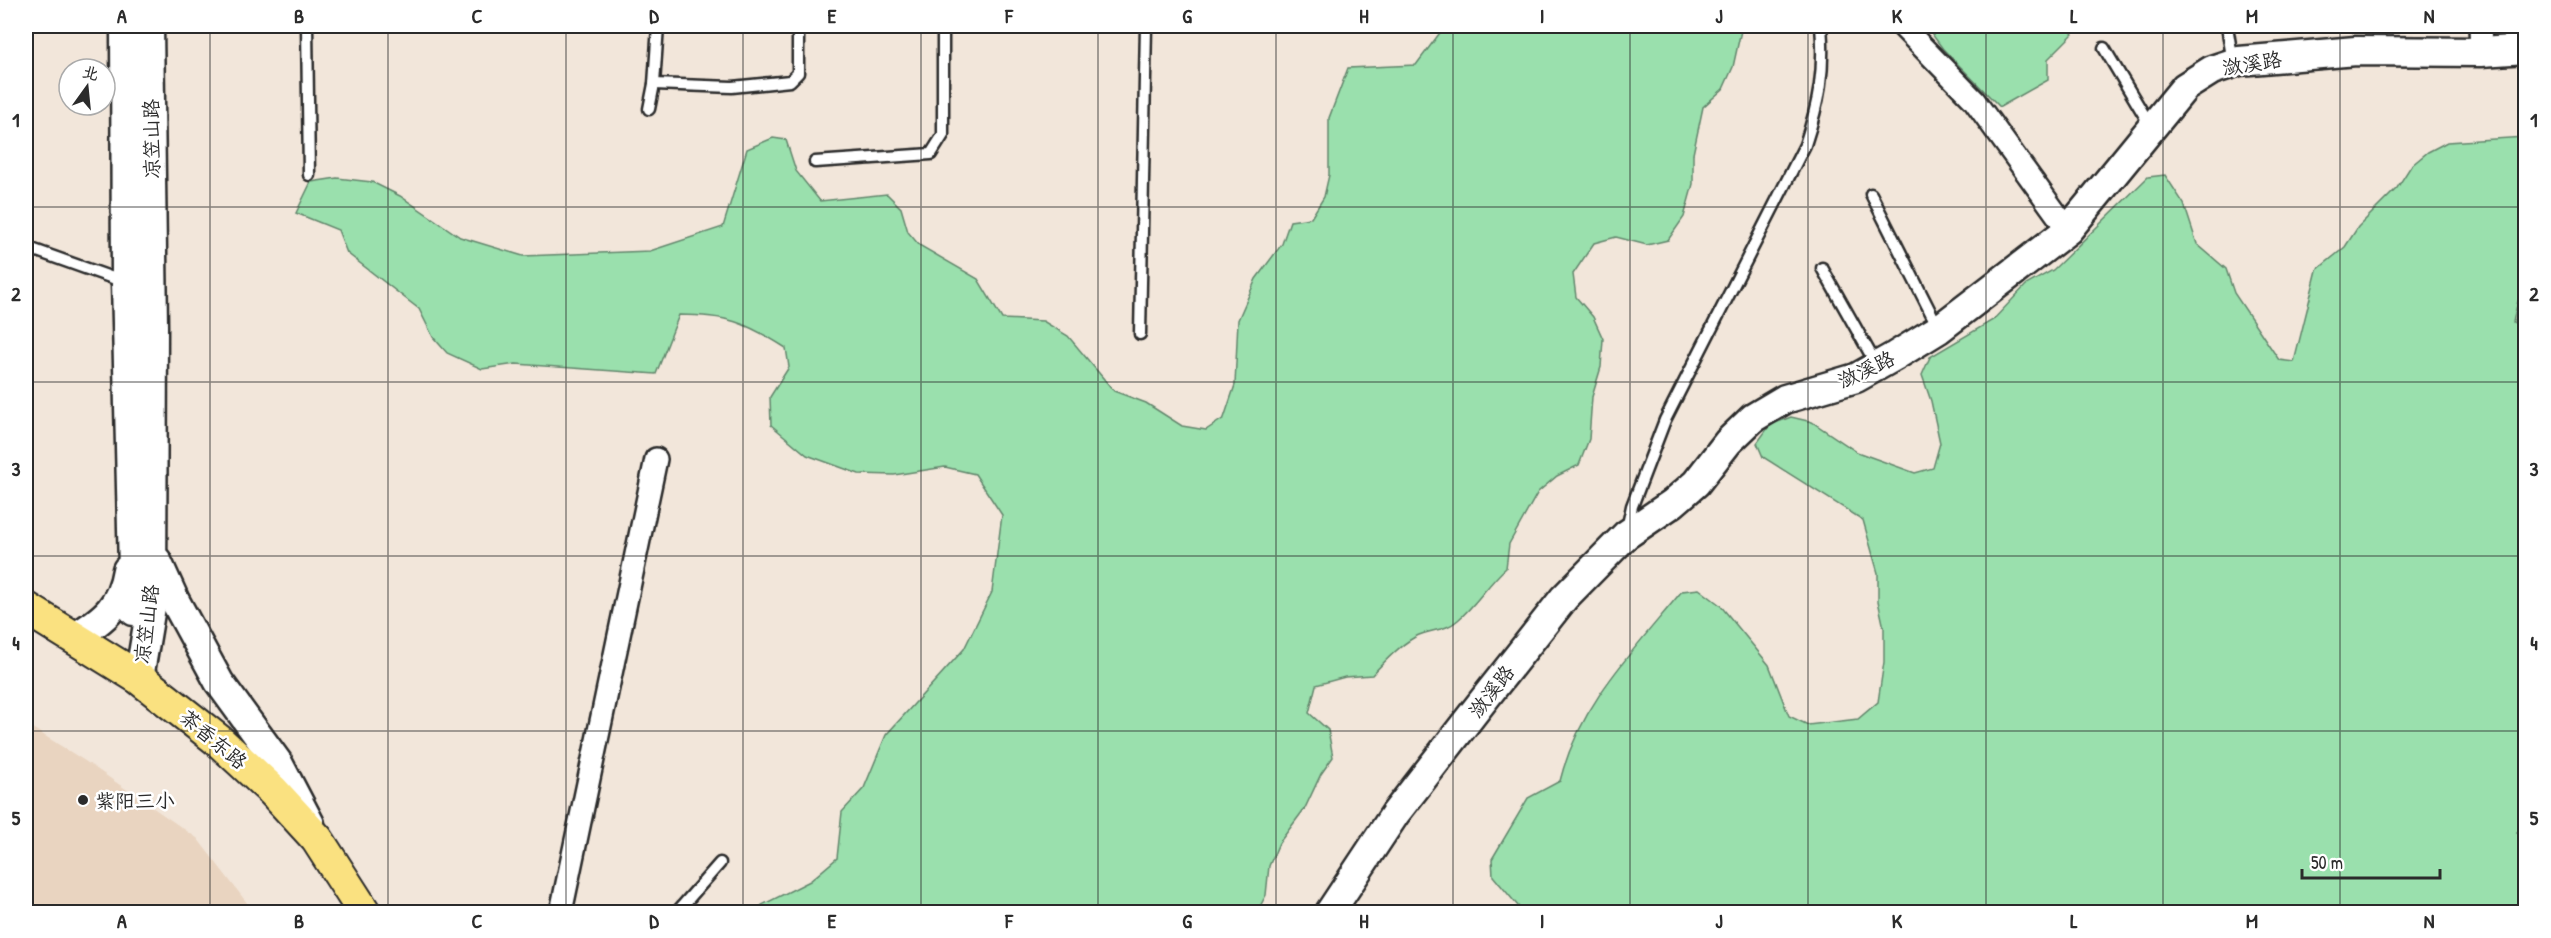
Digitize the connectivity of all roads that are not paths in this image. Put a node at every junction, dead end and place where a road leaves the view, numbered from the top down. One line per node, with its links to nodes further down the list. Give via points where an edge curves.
1 (125, 26): 24 (main road, 凉笠山路)
2 (149, 26): 30 (main road, 凉笠山路, via 153,326)
3 (307, 26): 19 (lane)
4 (658, 26): 15 (lane)
5 (798, 26): 15 (lane, via 798,72 790,81 732,87)
6 (943, 26): 18 (lane, via 943,135 931,154)
7 (1146, 26): 26 (lane)
8 (1821, 26): 29 (lane, via 1819,101 1805,146 1665,420 1632,506)
9 (1902, 26): 21 (street, via 1974,100)
10 (2227, 26): 14 (lane)
11 (2480, 39): 13 (main road, 潋溪路); 14 (main road, 潋溪路)
12 (2104, 48): 17 (lane)
13 (2526, 49)
14 (2233, 63): 17 (main road, 潋溪路, via 2211,70 2185,87)
15 (654, 84): 16 (lane)
16 (649, 109)
17 (2151, 128): 21 (main road, 潋溪路)
18 (815, 162)
19 (309, 175)
20 (1871, 194): 25 (lane)
21 (2068, 230): 25 (main road, 潋溪路)
22 (26, 247): 24 (lane)
23 (1822, 267): 27 (lane)
24 (126, 282): 30 (main road, 凉笠山路)
25 (1939, 329): 27 (main road, 潋溪路)
26 (1140, 334)
27 (1876, 365): 29 (main road, 潋溪路, via 1856,378 1785,399 1753,418 1696,483)
28 (656, 459): 37 (street)
29 (1626, 535): 39 (main road, 潋溪路, via 1564,598 1489,693 1395,814)
30 (141, 544): 32 (main road, via 116,604 105,617); 33 (main road, 凉笠山路); 34 (main road, via 219,682 278,763)
31 (26, 608): 32 (main road, 茶香东路)
32 (75, 637): 33 (main road, 茶香东路)
33 (139, 678): 34 (main road, 茶香东路, via 219,741)
34 (317, 839): 36 (main road, 茶香东路)
35 (720, 863): 38 (lane)
36 (364, 912)
37 (561, 912)
38 (677, 912)
39 (1330, 912)

